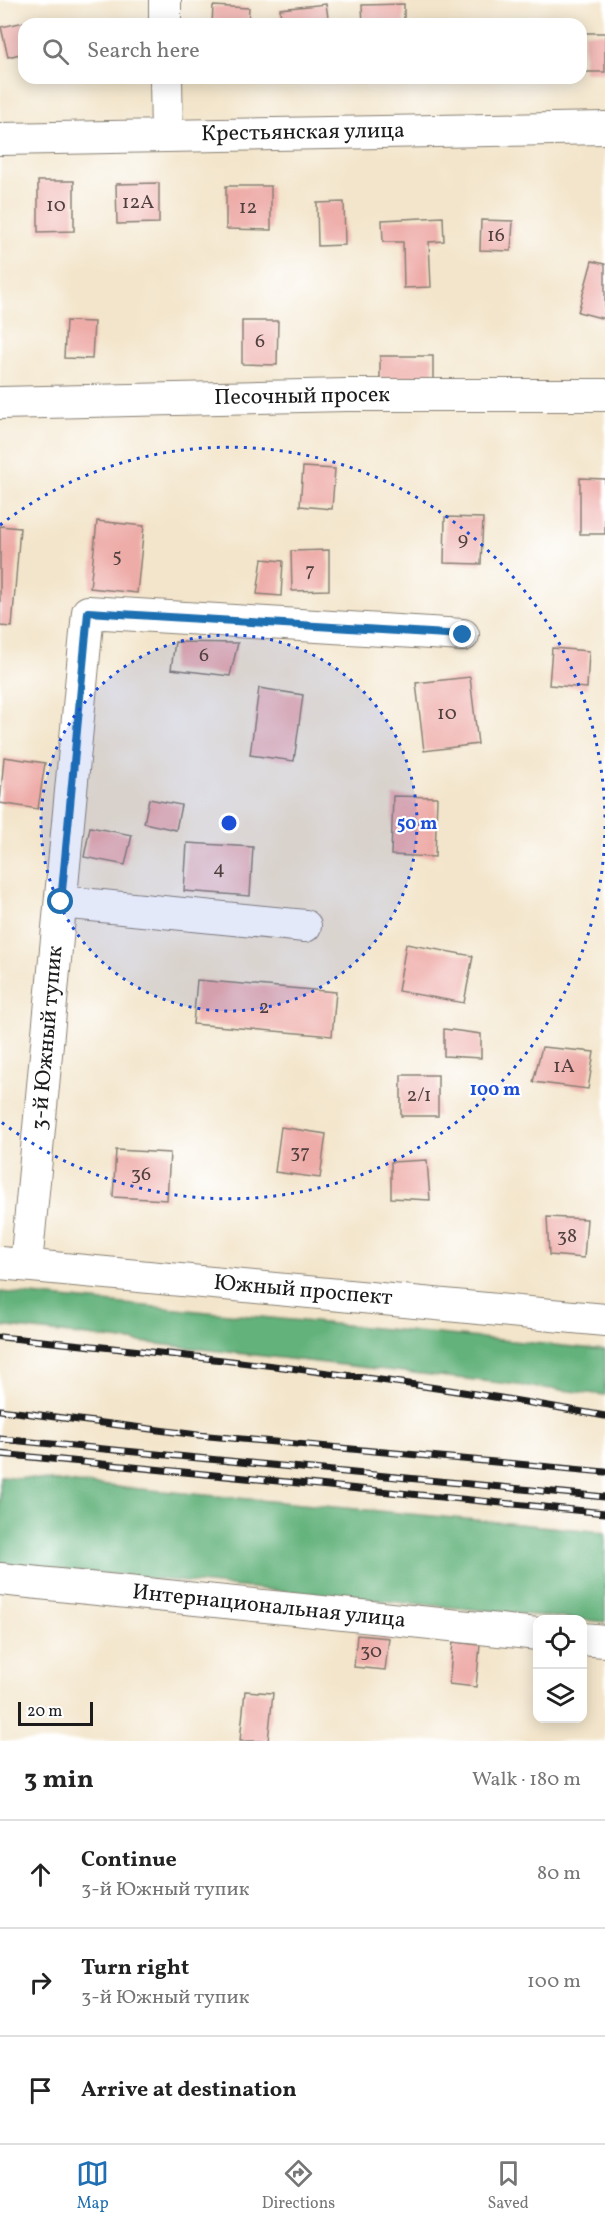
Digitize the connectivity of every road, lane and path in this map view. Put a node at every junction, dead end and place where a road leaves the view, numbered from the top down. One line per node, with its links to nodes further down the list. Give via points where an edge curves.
1 (165, 0): 2 (street)
2 (165, 18)
3 (166, 84): 5 (street)
4 (605, 128): 5 (street, Крестьянская улица)
5 (167, 136): 6 (street, Крестьянская улица)
6 (0, 139)
7 (605, 394): 8 (street, Песочный просек, via 335,395)
8 (0, 403)
9 (463, 635): 10 (street, 3-й Южный тупик, via 88,612)
10 (61, 902): 11 (street); 12 (street, 3-й Южный тупик)
11 (305, 926)
12 (13, 1264): 13 (street, Южный проспект)
13 (605, 1320)
14 (0, 1579): 15 (street, Интернациональная улица)
15 (533, 1634)
16 (587, 1639): 17 (street)
17 (605, 1641)

